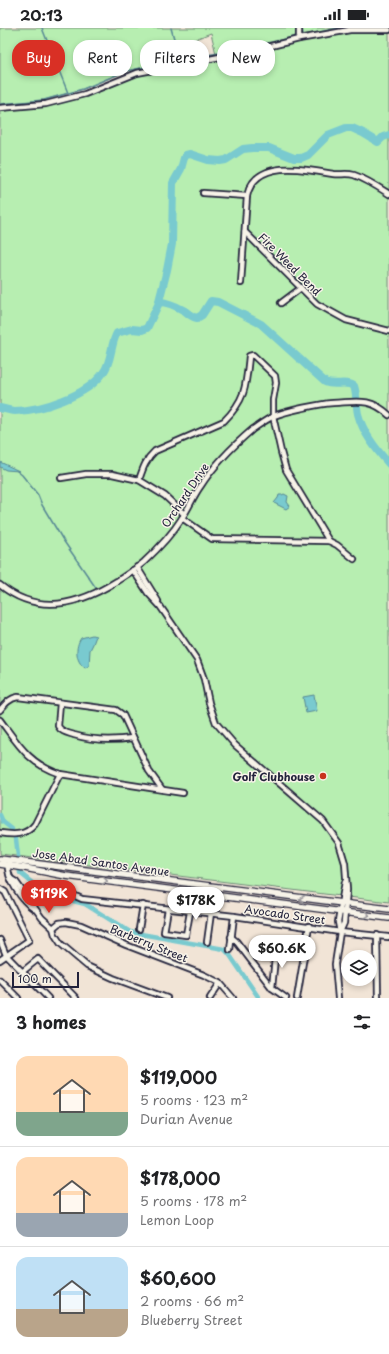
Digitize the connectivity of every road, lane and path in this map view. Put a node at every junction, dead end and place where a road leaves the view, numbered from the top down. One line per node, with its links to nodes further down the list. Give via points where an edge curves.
1 (299, 28): 3 (street)
2 (389, 30): 3 (street, via 350,30)
3 (299, 39): 4 (street, via 137,73 85,94 46,104)
4 (0, 108)
5 (203, 193): 7 (street)
6 (389, 194): 7 (street, via 352,174 293,168 279,169 259,177 252,183)
7 (247, 196): 8 (street)
8 (245, 232): 9 (street); 10 (street, Fire Weed Bend)
9 (241, 282)
10 (301, 288): 11 (street); 12 (street, Fire Weed Bend, via 317,304 346,320)
11 (281, 303)
12 (389, 331)
13 (389, 415): 14 (street, Orchard Drive, via 374,404 366,402 326,404)
14 (273, 416): 16 (street, via 275,376 256,356 250,355 244,394 232,413 224,421 155,451 149,456); 17 (street, Orchard Drive, via 255,428 218,462 200,486); 18 (street, via 286,470)
15 (62, 478): 16 (street, via 86,474 112,474)
16 (139, 480): 17 (street, via 165,496)
17 (183, 516): 18 (street, via 212,539); 20 (street, Orchard Drive)
18 (329, 541): 19 (street)
19 (354, 559)
20 (135, 569): 21 (street, Orchard Drive, via 97,593 72,602 48,605 31,602); 36 (street, via 148,593 160,606 197,660 216,723 235,746 324,822 339,843 345,863 347,890)
21 (0, 585)
22 (60, 703): 23 (street, via 14,698); 25 (street, via 116,710 123,715); 25 (street, via 58,726 65,732 98,740)
23 (0, 710)
24 (0, 720): 26 (street, via 34,761)
25 (133, 738): 27 (street, via 149,771)
26 (60, 774): 27 (street); 29 (street, via 31,829 19,834)
27 (162, 789): 28 (street)
28 (183, 792)
29 (0, 833)
30 (0, 859): 31 (main road, Jose Abad Santos Avenue)
31 (11, 863): 32 (main road, Jose Abad Santos Avenue); 33 (main road, Jose Abad Santos Avenue); 46 (street, via 7,869 11,879)
32 (0, 864)
33 (25, 865): 36 (main road, Jose Abad Santos Avenue, one-way to 33); 40 (main road, Jose Abad Santos Avenue, one-way to 40, via 66,876)
34 (63, 886): 37 (street, Avocado Street, via 82,899)
35 (0, 890): 56 (street, via 5,892 29,940)
36 (343, 904): 39 (main road, Jose Abad Santos Avenue); 40 (street)
37 (143, 905): 38 (street, Avocado Street); 47 (street)
38 (168, 909): 41 (street, Avocado Street); 41 (street, via 164,932 186,935)
39 (389, 909)
40 (342, 911): 44 (main road, Jose Abad Santos Avenue, one-way to 44); 48 (street, via 338,922)
41 (190, 912): 42 (street, Avocado Street)
42 (211, 914): 43 (street, Avocado Street); 53 (street)
43 (234, 916): 45 (street, Avocado Street); 51 (street)
44 (389, 918)
45 (309, 926): 48 (street, Avocado Street); 69 (street)
46 (53, 928): 60 (street, Barberry Street, via 59,923 66,922 81,925); 65 (street, via 61,944 87,966)
47 (139, 929)
48 (340, 932): 49 (street, Avocado Street); 70 (street, via 335,964)
49 (377, 935): 50 (street, Avocado Street); 71 (street)
50 (388, 937)
51 (231, 938): 54 (street); 61 (street)
52 (0, 940): 56 (street)
53 (207, 942)
54 (230, 950)
55 (274, 951): 61 (street)
56 (6, 956): 57 (street); 58 (street)
57 (0, 960)
58 (22, 972): 63 (street); 64 (street, via 38,959)
59 (0, 980): 62 (street)
60 (220, 983): 66 (street); 67 (street, Barberry Street)
61 (272, 988): 68 (street)
62 (18, 998)
63 (48, 998)
64 (76, 998)
65 (167, 998)
66 (210, 998)
67 (233, 998)
68 (286, 998)
69 (297, 998)
70 (338, 998)
71 (378, 998)

